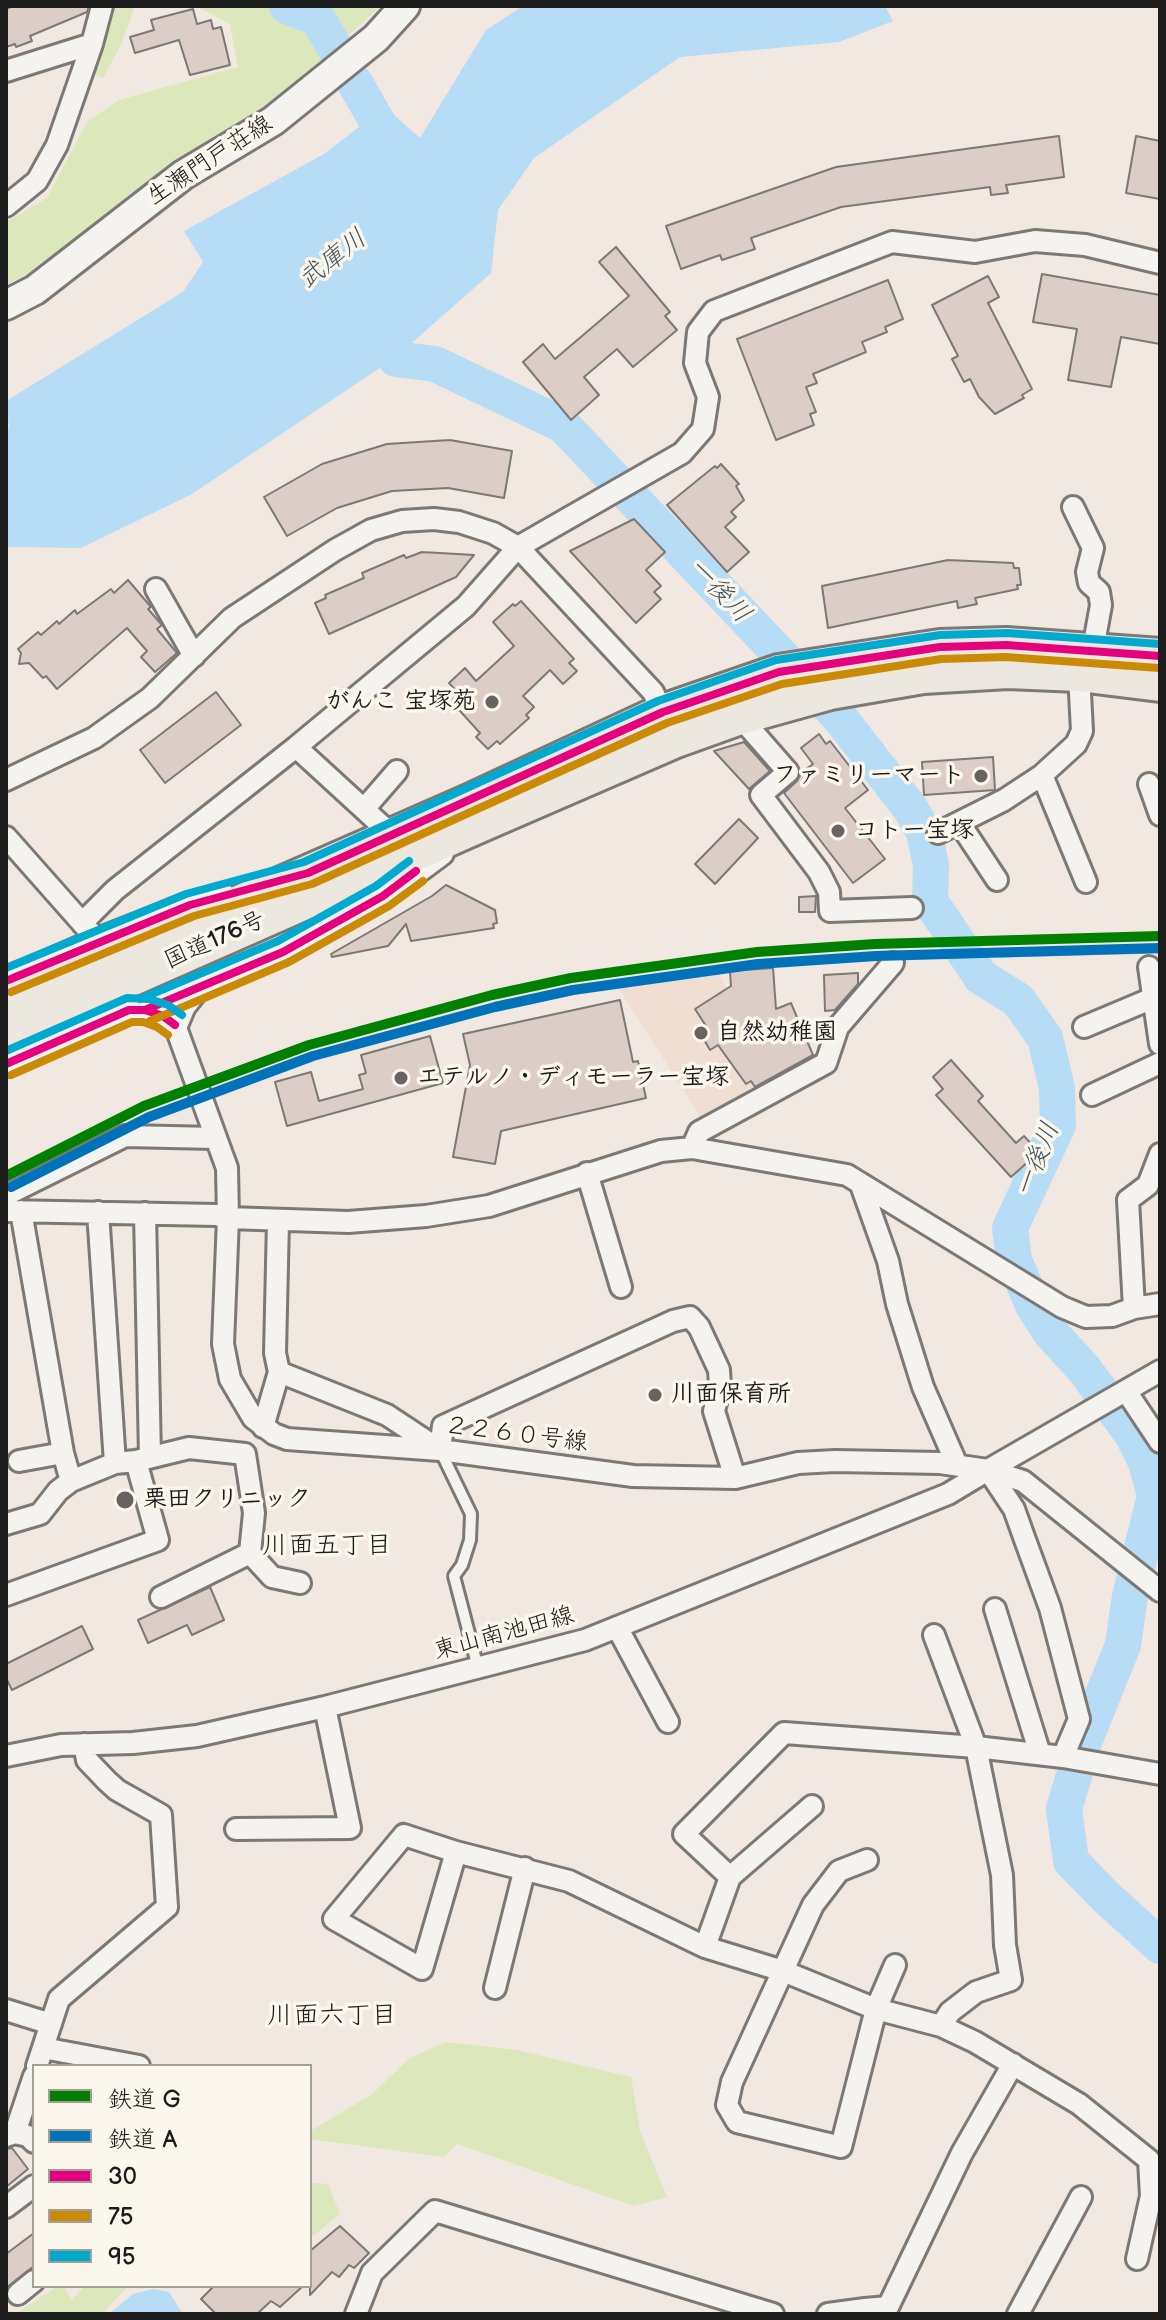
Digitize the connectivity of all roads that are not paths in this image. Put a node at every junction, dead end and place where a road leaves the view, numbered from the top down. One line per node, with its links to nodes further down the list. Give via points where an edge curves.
1 (102, 6): 3 (street)
2 (405, 6): 7 (main road, 生瀬門戸荘線, via 376,38 273,121 183,175 35,290)
3 (92, 44): 4 (street); 5 (street, via 57,145 37,181)
4 (6, 71)
5 (6, 206)
6 (1160, 263): 9 (street, via 1085,245 1035,241 975,252 892,242 714,311 698,332 695,363 708,397 703,429 682,453)
7 (6, 305)
8 (1073, 507): 13 (street, via 1093,548 1087,572 1101,605)
9 (518, 547): 11 (street, via 493,533 434,519 371,530 232,618); 16 (street, via 653,692); 17 (street, via 466,606)
10 (156, 589): 11 (street)
11 (194, 656): 20 (street, via 150,698 94,738)
12 (1160, 656): 13 (highway, 国道176号)
13 (1086, 662): 14 (highway, 国道176号); 15 (highway, 国道176号, via 923,676); 16 (highway, 国道176号, via 1006,645 940,647 794,669); 19 (street, via 1082,731 1076,744)
14 (1160, 684)
15 (740, 717): 16 (highway, 国道176号); 32 (street, via 788,772 761,795 819,872 829,892 830,911)
16 (670, 726): 24 (highway, 国道176号); 27 (highway, 国道176号)
17 (296, 747): 22 (street); 33 (street, via 115,890)
18 (397, 771): 22 (street)
19 (1042, 775): 25 (street); 31 (street)
20 (6, 780)
21 (1149, 784): 23 (street)
22 (364, 809): 27 (street)
23 (1160, 815)
24 (482, 824): 37 (street, via 383,896 283,952); 43 (highway, 国道176号)
25 (960, 824): 26 (street); 30 (street)
26 (938, 833)
27 (392, 835): 29 (highway, 国道176号)
28 (6, 837): 33 (street)
29 (308, 873): 33 (street); 39 (highway, 国道176号)
30 (997, 880)
31 (1086, 882)
32 (912, 908)
33 (90, 932): 36 (street)
34 (893, 963): 49 (street, via 838,1027 826,1063 699,1132)
35 (1149, 967): 38 (street)
36 (6, 981)
37 (198, 987): 40 (street); 41 (street)
38 (1153, 998): 42 (street); 44 (street)
39 (6, 1005)
40 (145, 1010): 41 (street); 46 (street, via 129,1010)
41 (175, 1025): 48 (street)
42 (1084, 1027)
43 (6, 1034)
44 (1160, 1044)
45 (1160, 1063): 47 (street)
46 (6, 1064)
47 (1092, 1095)
48 (215, 1138): 53 (street, via 125,1136); 57 (street, via 227,1168)
49 (692, 1148): 51 (street, via 661,1151); 52 (street, via 847,1175)
50 (1160, 1154): 61 (street, via 1148,1185 1128,1200)
51 (587, 1173): 58 (street, via 455,1213 348,1222); 59 (street)
52 (861, 1185): 61 (street, via 1062,1307 1086,1317); 73 (street, via 923,1387)
53 (6, 1195)
54 (14, 1211): 55 (street); 68 (street)
55 (98, 1212): 56 (street); 72 (street)
56 (145, 1213): 57 (street); 70 (street)
57 (228, 1218): 58 (street); 65 (street, via 223,1344 230,1379)
58 (278, 1220): 63 (street)
59 (621, 1287)
60 (1160, 1304): 61 (street)
61 (1134, 1308)
62 (1160, 1371): 64 (street)
63 (279, 1372): 65 (street); 67 (street, via 387,1415)
64 (1114, 1397): 66 (street); 74 (street)
65 (258, 1422): 67 (street, ２２６０号線, via 287,1439); 69 (street)
66 (1160, 1442)
67 (440, 1450): 75 (street, ２２６０号線, via 633,1476); 75 (street, via 443,1426 690,1317 719,1370 714,1411); 86 (lane, via 471,1514 470,1540 454,1576)
68 (63, 1453): 71 (street); 76 (street)
69 (245, 1454): 70 (street, via 189,1448); 78 (street, via 254,1513)
70 (143, 1459): 72 (street); 81 (street, via 158,1540)
71 (19, 1461)
72 (115, 1463): 76 (street)
73 (957, 1465): 74 (street, ２２６０号線); 75 (street, ２２６０号線, via 798,1463)
74 (988, 1470): 80 (street, ２２６０号線, via 1023,1481); 84 (street, 東山南池田線, via 948,1494); 93 (street, via 1014,1509 1050,1608 1079,1719)
75 (735, 1478)
76 (71, 1481): 77 (street, via 40,1514)
77 (6, 1524)
78 (250, 1553): 79 (street, via 272,1577); 82 (street)
79 (300, 1583)
80 (1154, 1586)
81 (6, 1595)
82 (161, 1597)
83 (995, 1609): 91 (street)
84 (617, 1627): 86 (street, 東山南池田線); 88 (street)
85 (934, 1635): 90 (street)
86 (478, 1668): 87 (street, 東山南池田線)
87 (325, 1707): 89 (street, 東山南池田線, via 197,1736); 96 (street, via 350,1828)
88 (668, 1722)
89 (84, 1744): 92 (street, 東山南池田線); 107 (street, via 87,1760 107,1781 161,1815 167,1907 59,1999)
90 (976, 1747): 91 (street); 100 (street, via 784,1733 684,1834); 108 (street, via 1002,1875 1011,1980 968,1997)
91 (1040, 1754): 93 (street)
92 (6, 1756)
93 (1065, 1757): 94 (street)
94 (1160, 1774)
95 (812, 1806): 100 (street)
96 (236, 1829)
97 (456, 1852): 97 (street, via 422,1969 334,1919 404,1835); 99 (street)
98 (867, 1860): 103 (street, via 839,1871 813,1905)
99 (525, 1868): 101 (street, via 569,1881); 104 (street)
100 (730, 1877): 101 (street)
101 (705, 1947): 103 (street)
102 (895, 1965): 105 (street)
103 (783, 1971): 105 (street); 105 (street, via 732,2082 727,2105 737,2122 841,2147)
104 (495, 1988)
105 (876, 2009): 108 (street)
106 (6, 2010): 107 (street)
107 (51, 2024): 109 (street)
108 (941, 2026): 111 (street)
109 (40, 2057): 110 (street)
110 (117, 2064)
111 (1013, 2064): 117 (street, via 1079,2104 1149,2160 1151,2196); 118 (street, via 962,2153)
112 (32, 2084): 113 (street)
113 (18, 2137)
114 (32, 2188): 116 (street)
115 (1081, 2197): 123 (street)
116 (6, 2207)
117 (1137, 2259)
118 (896, 2310): 120 (street)
119 (759, 2312): 121 (street, via 435,2211 372,2273)
120 (864, 2312): 122 (street)
121 (356, 2314)
122 (828, 2314)
123 (1018, 2314)

